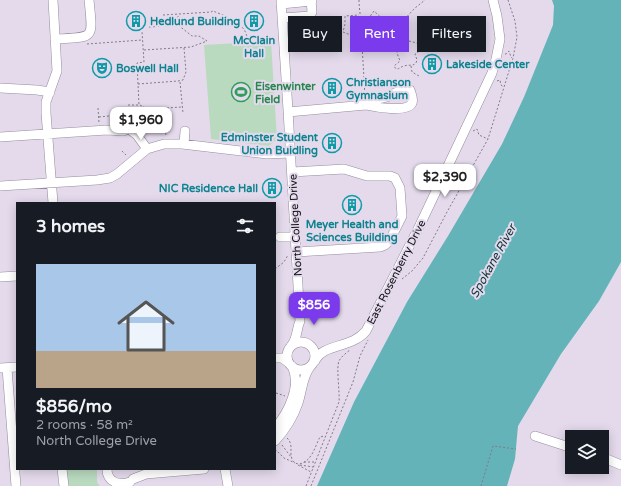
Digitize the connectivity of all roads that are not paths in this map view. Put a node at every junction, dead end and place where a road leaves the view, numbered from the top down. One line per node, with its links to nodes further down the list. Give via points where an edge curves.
1 (52, 0): 7 (street)
2 (89, 0): 7 (street, via 92,28 90,33 86,37)
3 (493, 0): 32 (street, East Rosenberry Drive, via 500,39 496,59 478,104 420,225 366,331 355,341 320,354)
4 (311, 1): 5 (street); 6 (street, via 310,16)
5 (281, 2): 6 (street, North College Drive)
6 (282, 18): 11 (street, North College Drive)
7 (55, 39): 9 (street, via 57,71)
8 (0, 88): 9 (street)
9 (50, 92): 13 (street, via 46,102)
10 (366, 101): 11 (street)
11 (288, 112): 17 (street, North College Drive)
12 (185, 131): 15 (street)
13 (48, 134): 14 (street); 16 (street, via 130,129); 19 (street)
14 (0, 137)
15 (184, 144): 16 (street, via 166,144); 17 (street, via 267,154)
16 (147, 149): 19 (street, via 125,169 110,178)
17 (290, 153): 18 (street, North College Drive)
18 (292, 172): 23 (street, North College Drive); 24 (street, via 344,169 367,176 390,176 398,182 402,209 400,222 385,245)
19 (51, 183): 20 (street); 21 (street)
20 (0, 186)
21 (53, 202)
22 (280, 237): 23 (street)
23 (295, 237): 24 (street, North College Drive)
24 (293, 253): 27 (street, North College Drive)
25 (16, 276): 26 (street)
26 (0, 277)
27 (300, 321): 28 (street, North College Drive); 29 (street, North College Drive, via 297,338)
28 (309, 344): 29 (street, via 298,342); 32 (street, via 316,358)
29 (290, 347): 30 (street, via 282,352); 33 (street, via 287,356)
30 (276, 352)
31 (276, 358): 33 (street, via 282,358)
32 (312, 364): 33 (street, via 302,370); 39 (street, via 305,376 295,411)
33 (290, 365): 37 (street, via 295,374 296,384 285,414)
34 (16, 367): 35 (street)
35 (4, 368): 36 (street)
36 (14, 414): 50 (street)
37 (276, 427)
38 (534, 436): 40 (street)
39 (278, 442)
40 (565, 446)
41 (609, 460): 42 (street)
42 (621, 465)
43 (62, 470): 51 (street)
44 (107, 470): 49 (street)
45 (135, 470): 48 (street)
46 (192, 470): 48 (street, via 146,474)
47 (225, 470): 52 (street)
48 (130, 482): 49 (street)
49 (114, 484)
50 (16, 486)
51 (64, 486)
52 (228, 486)

